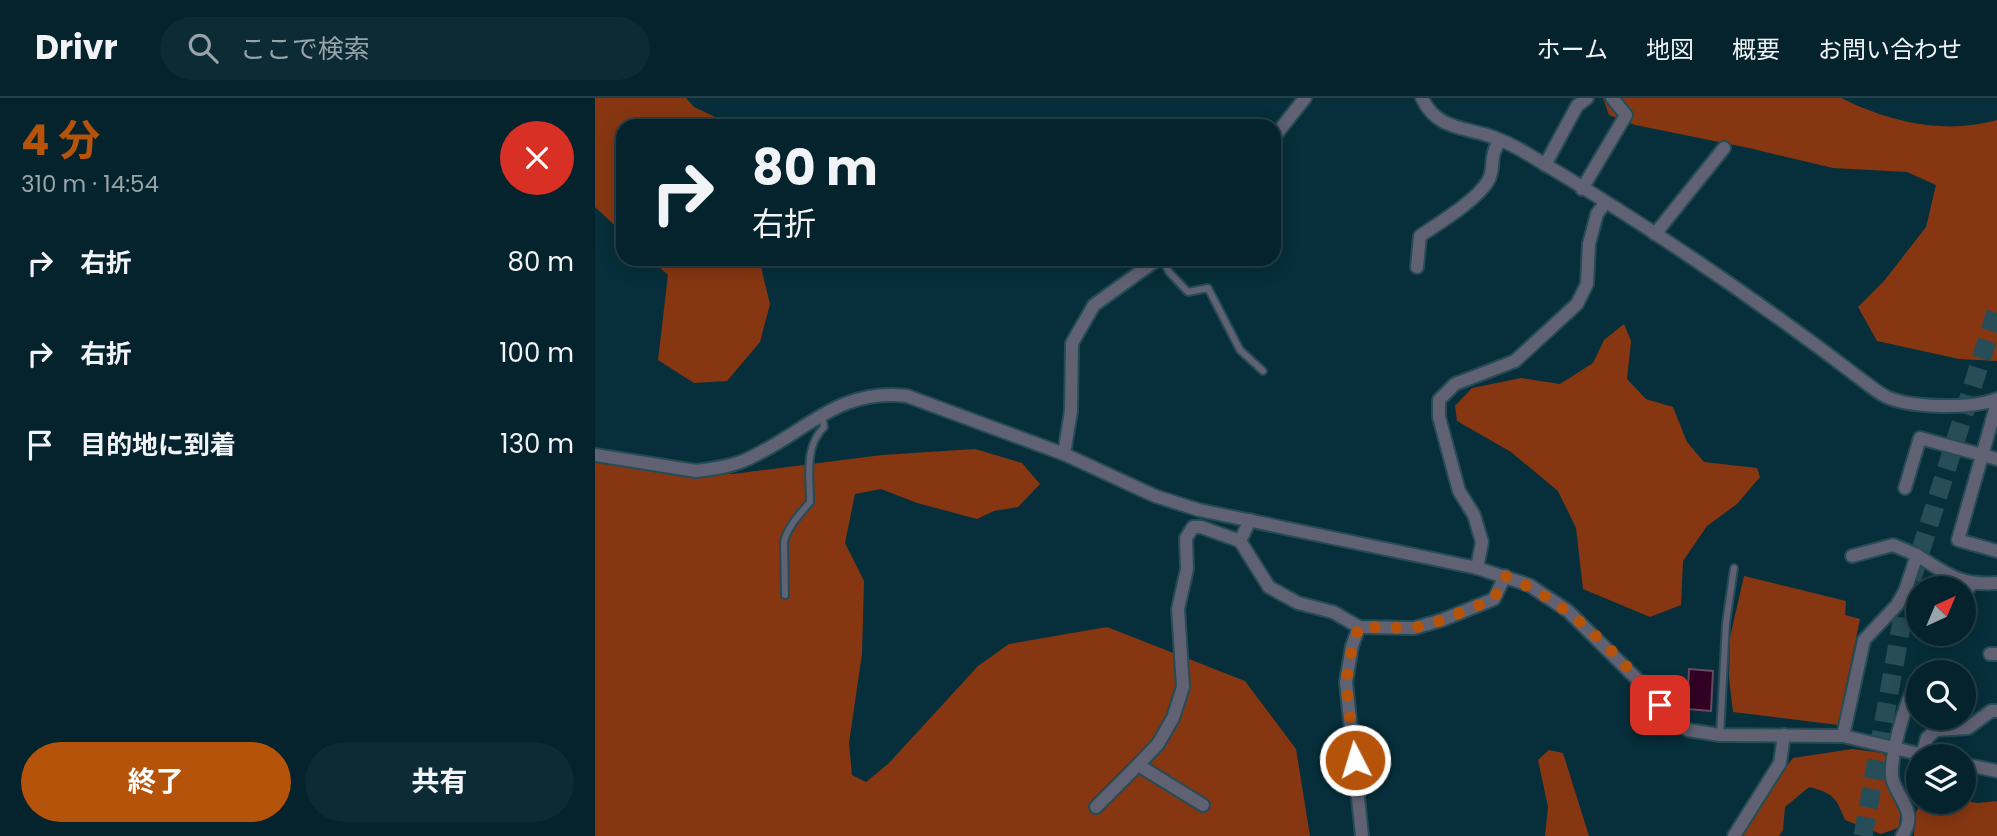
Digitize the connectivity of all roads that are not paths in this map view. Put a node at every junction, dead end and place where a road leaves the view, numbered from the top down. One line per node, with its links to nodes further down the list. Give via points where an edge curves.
1 (1305, 98): 5 (street)
2 (1422, 98): 6 (street, via 1428,112 1441,121)
3 (1587, 98): 8 (street, via 1577,106)
4 (1612, 98): 9 (street, via 1626,115)
5 (1281, 128)
6 (1500, 141): 8 (street); 14 (street, via 1493,150 1487,182 1420,236)
7 (1724, 148): 11 (street)
8 (1545, 165): 9 (street)
9 (1582, 188): 10 (street)
10 (1605, 203): 11 (street); 28 (street, via 1597,214 1589,244 1587,284 1577,304 1515,361 1454,384 1439,400 1439,418 1459,491 1474,515 1482,542)
11 (1655, 234): 16 (street, via 1889,398 1942,407)
12 (1151, 266): 18 (street, via 1094,305 1072,343 1071,411)
13 (1165, 266): 15 (lane, via 1188,292 1208,288 1240,350)
14 (1417, 267)
15 (1263, 371)
16 (1997, 401): 19 (street)
17 (822, 415): 18 (street, via 864,396 907,396); 20 (street, via 745,460 712,469 695,471); 34 (lane, via 824,427 810,454 810,502 785,535)
18 (1064, 454): 23 (street, via 1155,496)
19 (1982, 454): 21 (street); 22 (street, via 1920,438); 25 (street, via 1958,540)
20 (595, 455)
21 (1997, 459)
22 (1905, 488)
23 (1250, 520): 24 (street); 28 (street)
24 (1240, 541): 35 (street, via 1269,587); 44 (street, via 1201,527 1193,527 1186,538 1187,569 1178,609 1182,687 1173,718)
25 (1997, 551)
26 (1917, 555): 27 (street, via 1893,545); 31 (street); 40 (street, via 1905,591 1864,640)
27 (1852, 556)
28 (1477, 568): 30 (street)
29 (1734, 568): 38 (lane)
30 (1505, 576): 35 (street, via 1494,599 1442,620 1414,628); 38 (street, via 1529,585 1568,611 1672,719 1688,730)
31 (1950, 576)
32 (1997, 583): 33 (street)
33 (1976, 584)
34 (785, 594)
35 (1359, 627): 49 (street, via 1346,682)
36 (1906, 706): 42 (street)
37 (1997, 711): 41 (street, via 1991,710 1968,728 1936,730)
38 (1720, 735): 39 (street)
39 (1784, 735): 40 (street); 50 (street, via 1780,763)
40 (1843, 736): 42 (street)
41 (1926, 744)
42 (1894, 748): 43 (street); 51 (street, via 1892,780 1907,807 1908,828)
43 (1906, 751)
44 (1138, 765): 47 (street); 48 (street)
45 (1976, 767): 46 (street)
46 (1997, 771)
47 (1203, 805)
48 (1096, 807)
49 (1362, 836)
50 (1734, 836)
51 (1902, 836)

